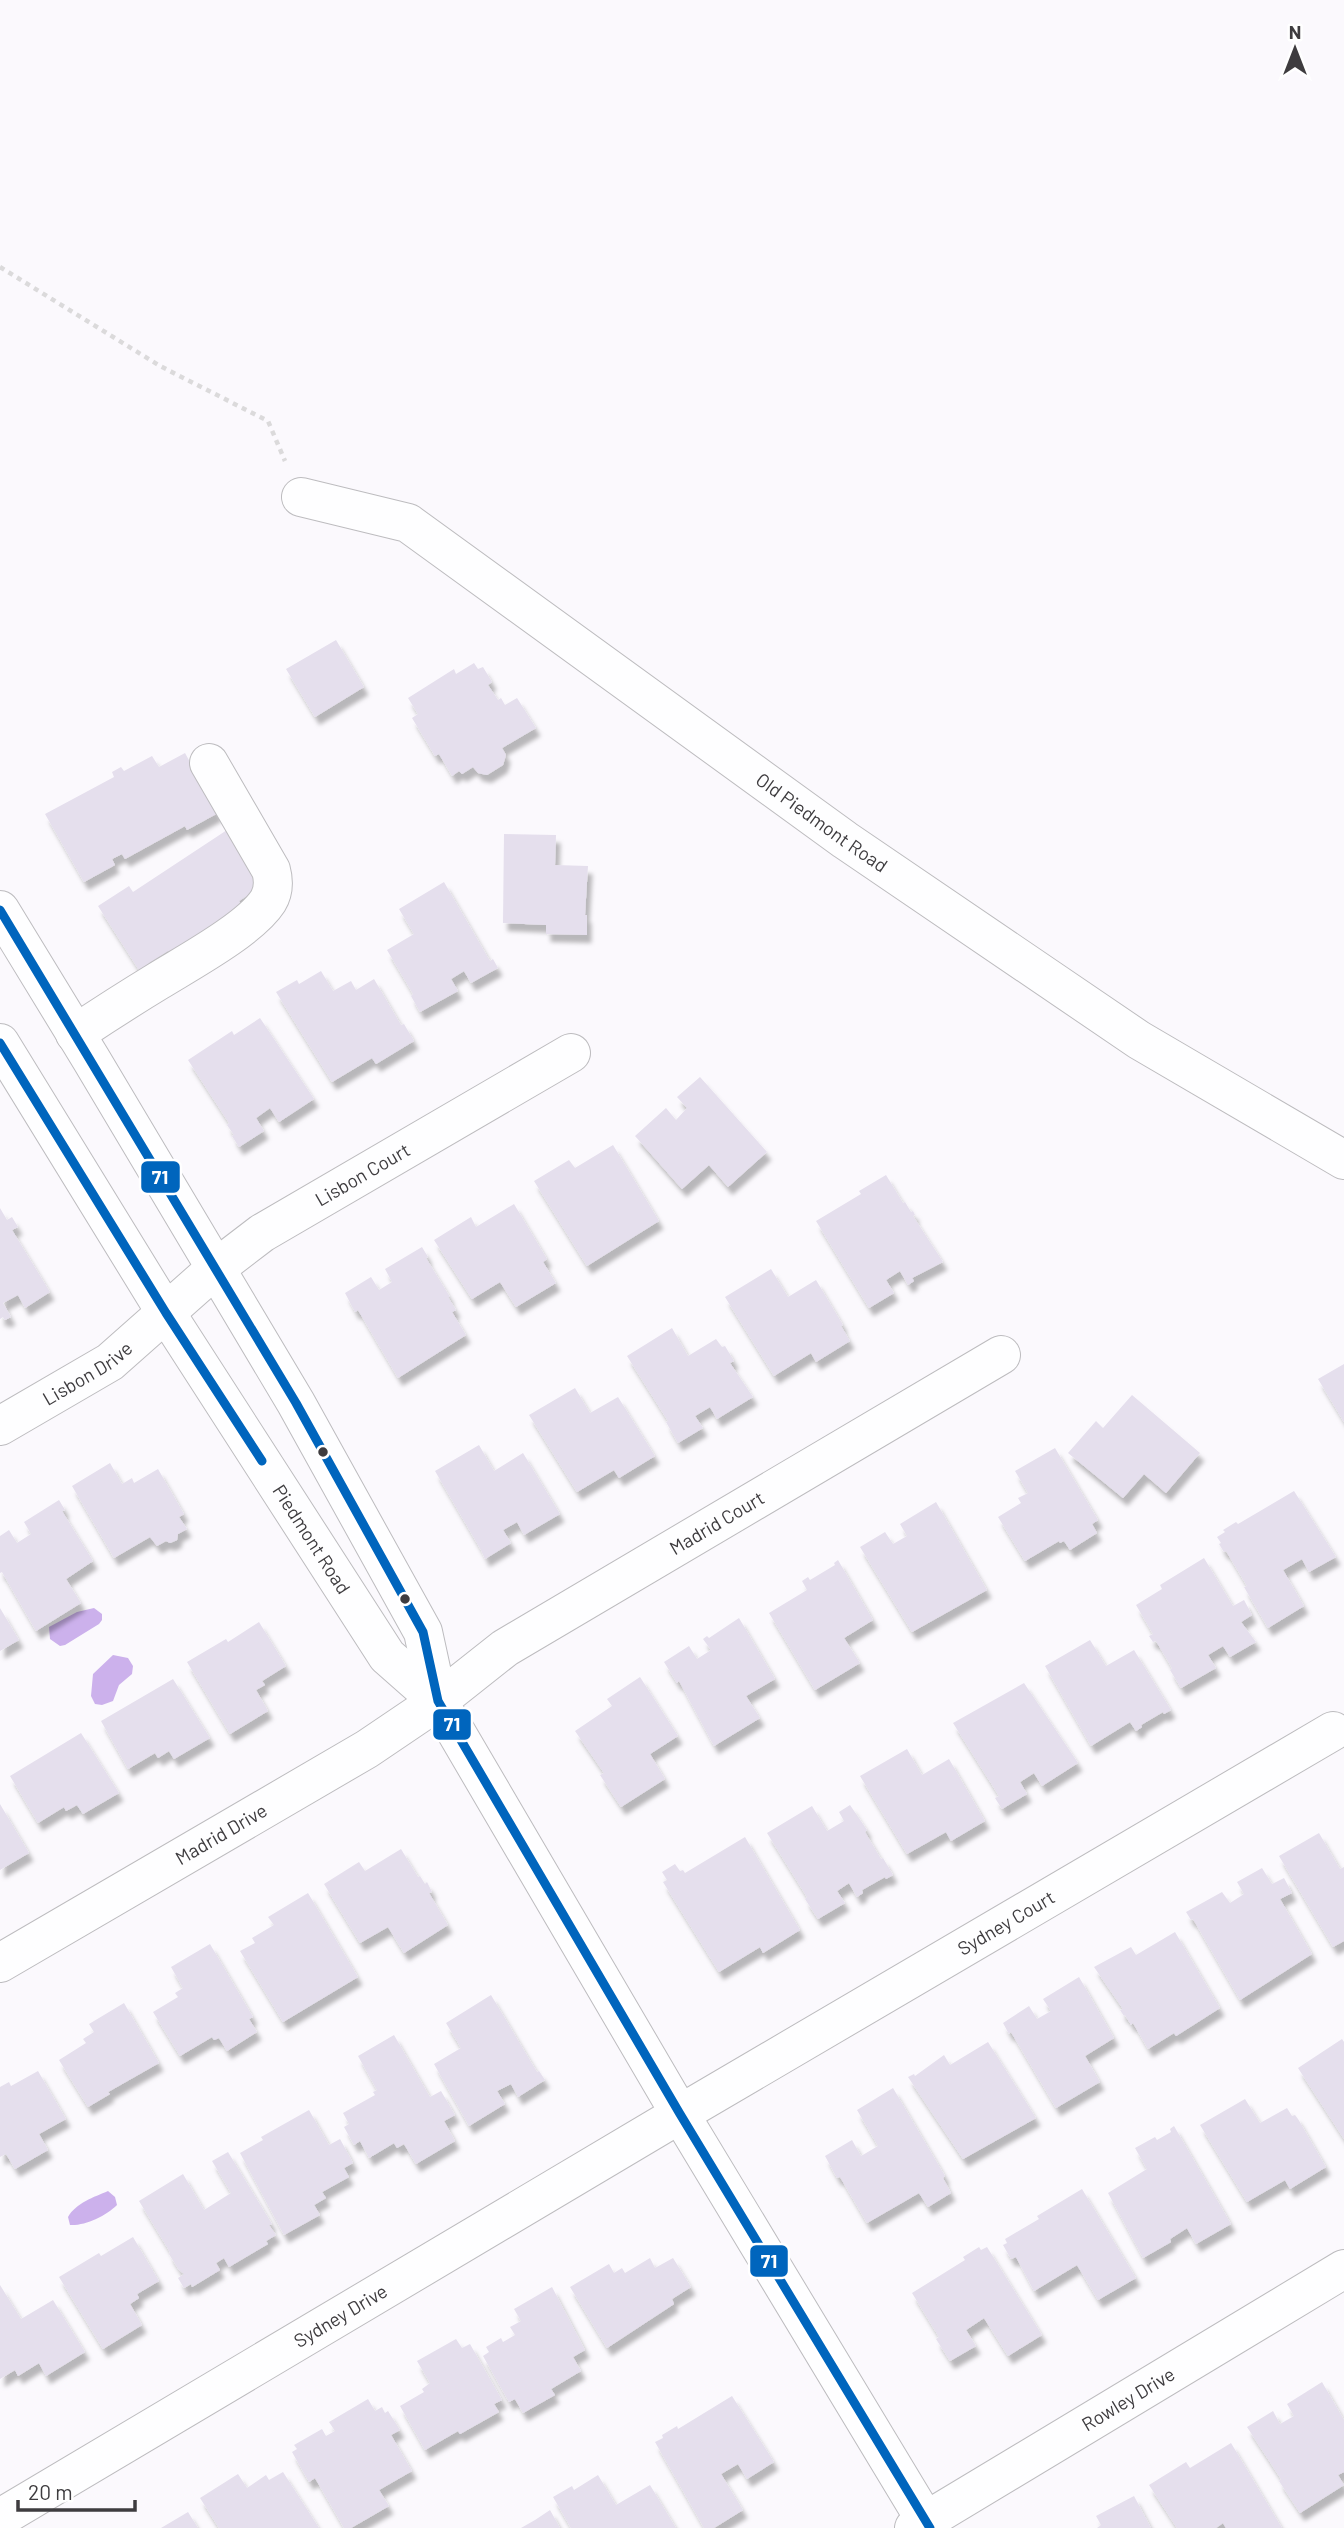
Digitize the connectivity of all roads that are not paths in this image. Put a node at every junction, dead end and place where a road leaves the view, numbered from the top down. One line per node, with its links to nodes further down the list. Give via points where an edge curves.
1 (301, 497): 7 (street, Old Piedmont Road, via 408,523 845,840 1139,1040)
2 (209, 763): 4 (street, via 271,870 275,884 268,902 214,946)
3 (0, 910): 4 (street, Piedmont Road)
4 (75, 1034): 8 (street, Piedmont Road)
5 (0, 1043): 9 (street, Piedmont Road)
6 (571, 1053): 8 (street, Lisbon Court, via 270,1228)
7 (1344, 1160)
8 (215, 1269): 9 (street, Lisbon Court); 12 (street, Piedmont Road, via 296,1403 423,1632)
9 (166, 1313): 11 (street, Lisbon Drive, via 110,1362); 12 (street, Piedmont Road, via 387,1656)
10 (1002, 1355): 12 (street, Madrid Court, via 505,1648)
11 (0, 1426)
12 (438, 1701): 14 (street, Madrid Drive, via 367,1749); 15 (street, Piedmont Road)
13 (1333, 1731): 15 (street, Sydney Court)
14 (0, 1963)
15 (680, 2114): 17 (street, Sydney Drive); 18 (street, Piedmont Road)
16 (1344, 2269): 18 (street, Rowley Drive)
17 (0, 2518)
18 (923, 2526)

